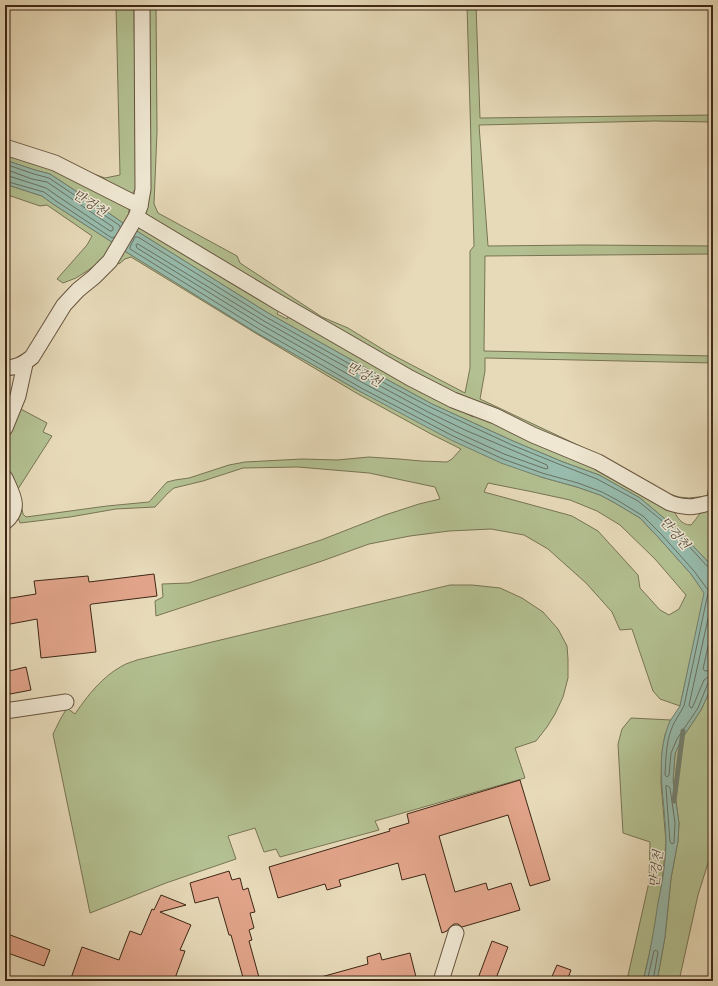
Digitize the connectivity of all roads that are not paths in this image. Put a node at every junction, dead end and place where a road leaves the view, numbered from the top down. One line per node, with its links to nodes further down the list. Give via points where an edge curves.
1 (142, 5): 3 (street, via 144,189)
2 (5, 147): 3 (street, via 54,163)
3 (136, 216): 4 (street, via 110,261 64,305 32,357); 8 (street, via 278,302 453,400 598,462 670,503 688,507)
4 (24, 364): 5 (street); 6 (street, via 18,396)
5 (5, 368)
6 (5, 428)
7 (5, 478): 9 (street, via 15,502 14,512)
8 (713, 503)
9 (5, 522)
10 (66, 702): 11 (street)
11 (5, 711)
12 (456, 933): 13 (street)
13 (441, 981)

